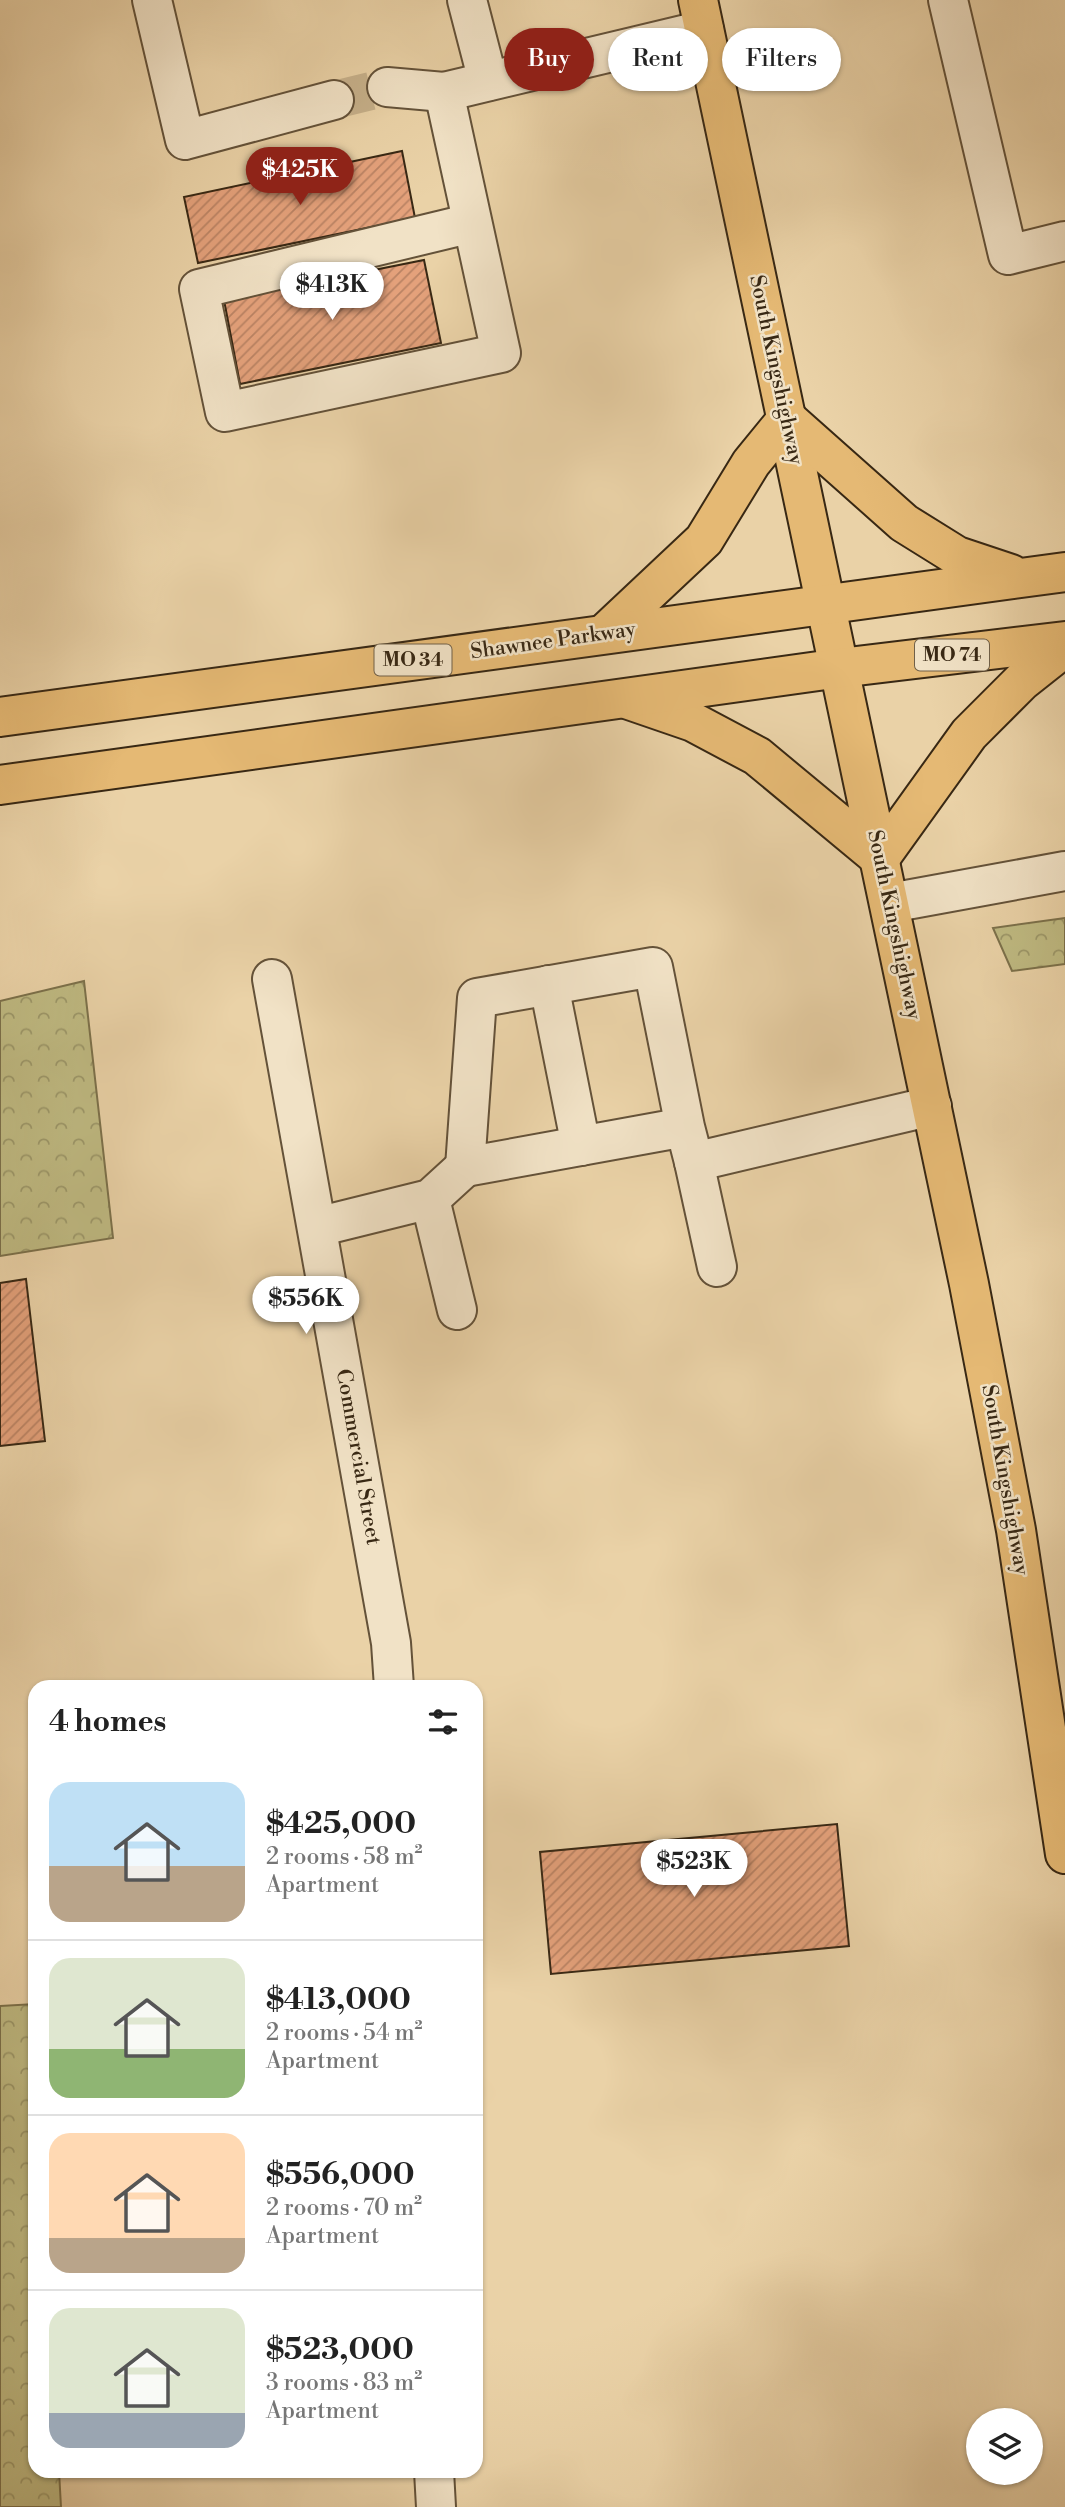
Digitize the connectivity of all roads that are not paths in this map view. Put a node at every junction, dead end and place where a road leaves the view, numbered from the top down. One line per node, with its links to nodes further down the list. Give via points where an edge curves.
1 (152, 0): 8 (street, via 185,140)
2 (467, 0): 5 (street)
3 (948, 0): 10 (street, via 1008,255)
4 (701, 15): 5 (street); 11 (main road, South Kingshighway)
5 (488, 81): 7 (street)
6 (387, 87): 7 (street)
7 (444, 92): 9 (street)
8 (334, 100)
9 (472, 223): 9 (street, via 501,353 225,412 199,289)
10 (1065, 241)
11 (787, 419): 13 (main road, via 904,523 957,556); 14 (main road, South Kingshighway); 15 (main road, via 751,463 704,540)
12 (1065, 572): 13 (main road, Shawnee Parkway)
13 (1023, 578): 14 (main road, Shawnee Parkway)
14 (826, 605): 15 (main road, Shawnee Parkway / MO 34); 18 (main road, South Kingshighway)
15 (604, 634): 20 (main road, Shawnee Parkway / MO 34)
16 (1065, 641): 18 (main road, MO 74)
17 (1065, 647): 22 (main road, via 1022,681 969,734)
18 (840, 668): 19 (main road, MO 74); 22 (main road, South Kingshighway)
19 (624, 698): 21 (main road); 22 (main road, via 694,722 757,756)
20 (0, 717)
21 (0, 785)
22 (880, 858): 24 (main road, South Kingshighway)
23 (1065, 871): 24 (street)
24 (890, 902): 27 (main road, South Kingshighway)
25 (272, 979): 32 (street, Commercial Street)
26 (549, 985): 28 (street, via 653,967); 29 (street); 30 (street, via 477,998)
27 (932, 1106): 28 (street); 36 (main road, South Kingshighway, via 1016,1530)
28 (690, 1145): 29 (street); 33 (street)
29 (581, 1146): 30 (street)
30 (465, 1167): 31 (street)
31 (430, 1199): 32 (street); 34 (street)
32 (317, 1227): 35 (street, Commercial Street, via 391,1643)
33 (717, 1267)
34 (457, 1310)
35 (394, 1680)
36 (1064, 1830)
37 (434, 2478): 38 (street)
38 (436, 2507)

